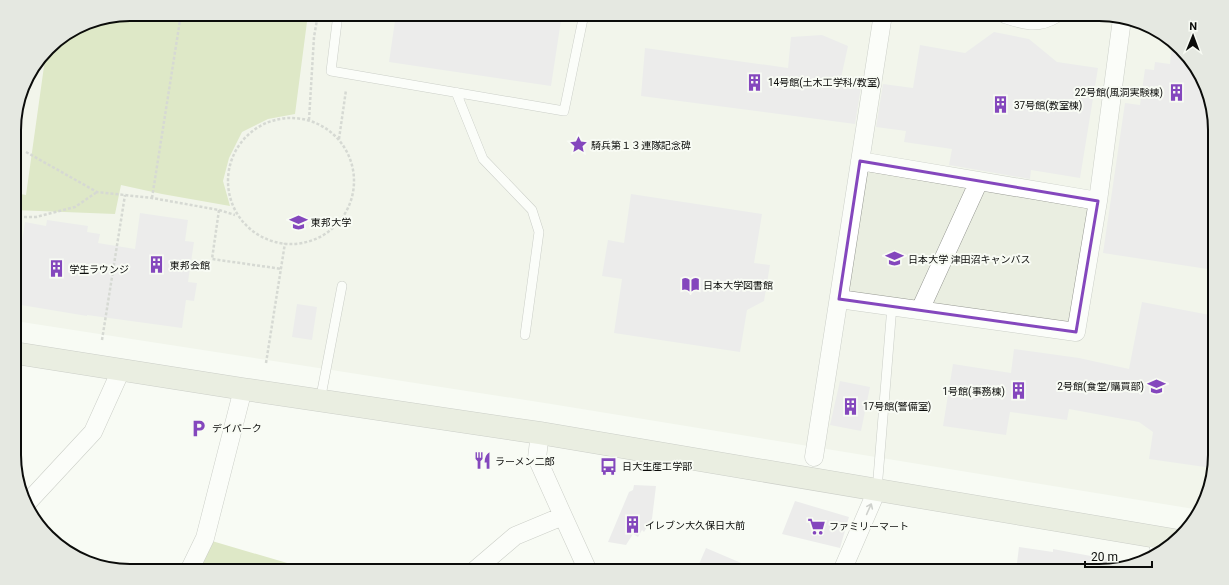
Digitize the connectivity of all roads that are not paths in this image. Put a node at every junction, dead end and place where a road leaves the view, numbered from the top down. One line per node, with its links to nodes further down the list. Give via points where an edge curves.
1 (337, 21): 5 (lane, via 331,70)
2 (583, 21): 5 (lane, via 564,110)
3 (882, 21): 6 (street)
4 (1121, 23): 8 (street)
5 (456, 92): 13 (lane, via 483,159 532,210 539,232)
6 (860, 161): 7 (street); 10 (street)
7 (979, 181): 8 (street); 12 (street)
8 (1098, 201): 12 (street, via 1076,332)
9 (342, 286): 17 (lane)
10 (839, 299): 11 (street); 19 (street)
11 (892, 306): 12 (street); 20 (lane)
12 (920, 310)
13 (525, 335)
14 (21, 354): 15 (street)
15 (121, 370): 16 (street); 21 (street, via 93,432)
16 (243, 389): 17 (street); 24 (street, via 206,538)
17 (320, 401): 18 (street)
18 (540, 433): 20 (street); 22 (street, via 537,458)
19 (814, 457)
20 (877, 490): 23 (street); 27 (street, one-way to 20)
21 (30, 499)
22 (562, 516): 25 (street, via 515,536); 26 (street)
23 (1163, 544)
24 (193, 564)
25 (482, 564)
26 (585, 564)
27 (845, 564)

